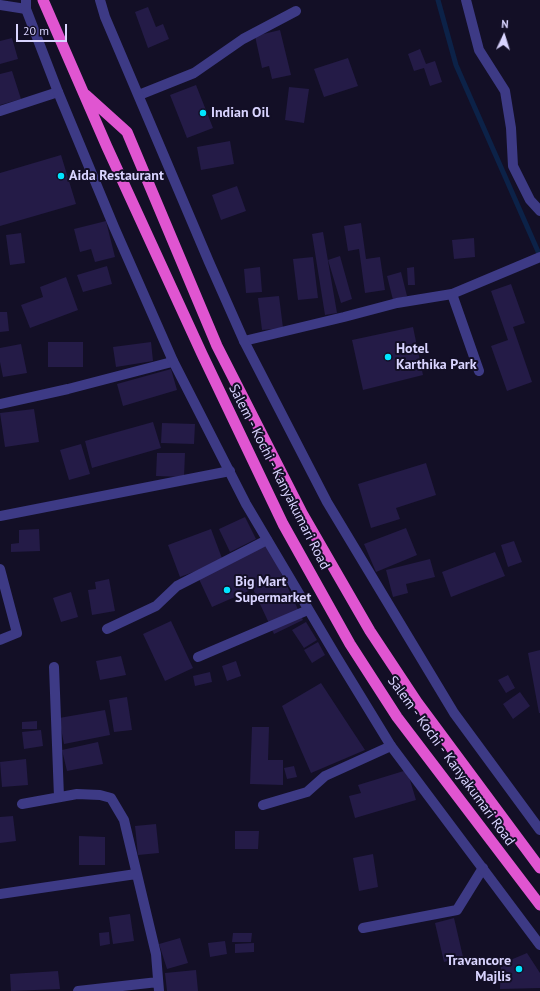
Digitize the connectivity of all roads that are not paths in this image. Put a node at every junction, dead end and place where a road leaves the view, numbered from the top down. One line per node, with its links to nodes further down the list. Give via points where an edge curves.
1 (43, 0): 8 (highway, Salem - Kochi - Kanyakumari Road)
2 (100, 0): 9 (street)
3 (466, 0): 11 (street, via 479,50 505,92 511,128 513,166 530,200)
4 (26, 4): 5 (street); 7 (street)
5 (0, 5)
6 (296, 11): 9 (street, via 243,39 194,73)
7 (58, 92): 10 (street); 15 (street)
8 (83, 92): 33 (highway, Salem - Kochi - Kanyakumari Road, via 127,132 217,346 302,513 370,631 417,702); 36 (highway, Salem - Kochi - Kanyakumari Road, via 202,354 283,524 350,644 397,717)
9 (139, 95): 14 (street)
10 (0, 111)
11 (540, 211)
12 (540, 257): 13 (street)
13 (452, 294): 14 (street, via 397,303); 16 (street)
14 (244, 341): 31 (street, via 327,502 454,713)
15 (173, 361): 17 (street); 18 (street)
16 (479, 371)
17 (0, 404)
18 (230, 471): 19 (street); 20 (street)
19 (0, 516)
20 (267, 540): 22 (street); 23 (street, via 177,586 156,606)
21 (0, 569): 24 (street, via 17,633)
22 (308, 610): 25 (street); 27 (street)
23 (107, 629)
24 (0, 640)
25 (198, 657)
26 (54, 667): 28 (street)
27 (392, 746): 30 (street, via 325,776 307,792); 32 (street)
28 (58, 797): 29 (street); 34 (street, via 77,794 111,798 124,820)
29 (22, 804)
30 (263, 805)
31 (540, 830)
32 (483, 868): 37 (street, via 457,910); 38 (street)
33 (540, 868)
34 (136, 874): 35 (street); 39 (street, via 156,954)
35 (0, 894)
36 (540, 905)
37 (363, 928)
38 (540, 945)
39 (159, 987): 40 (street)
40 (78, 991)

